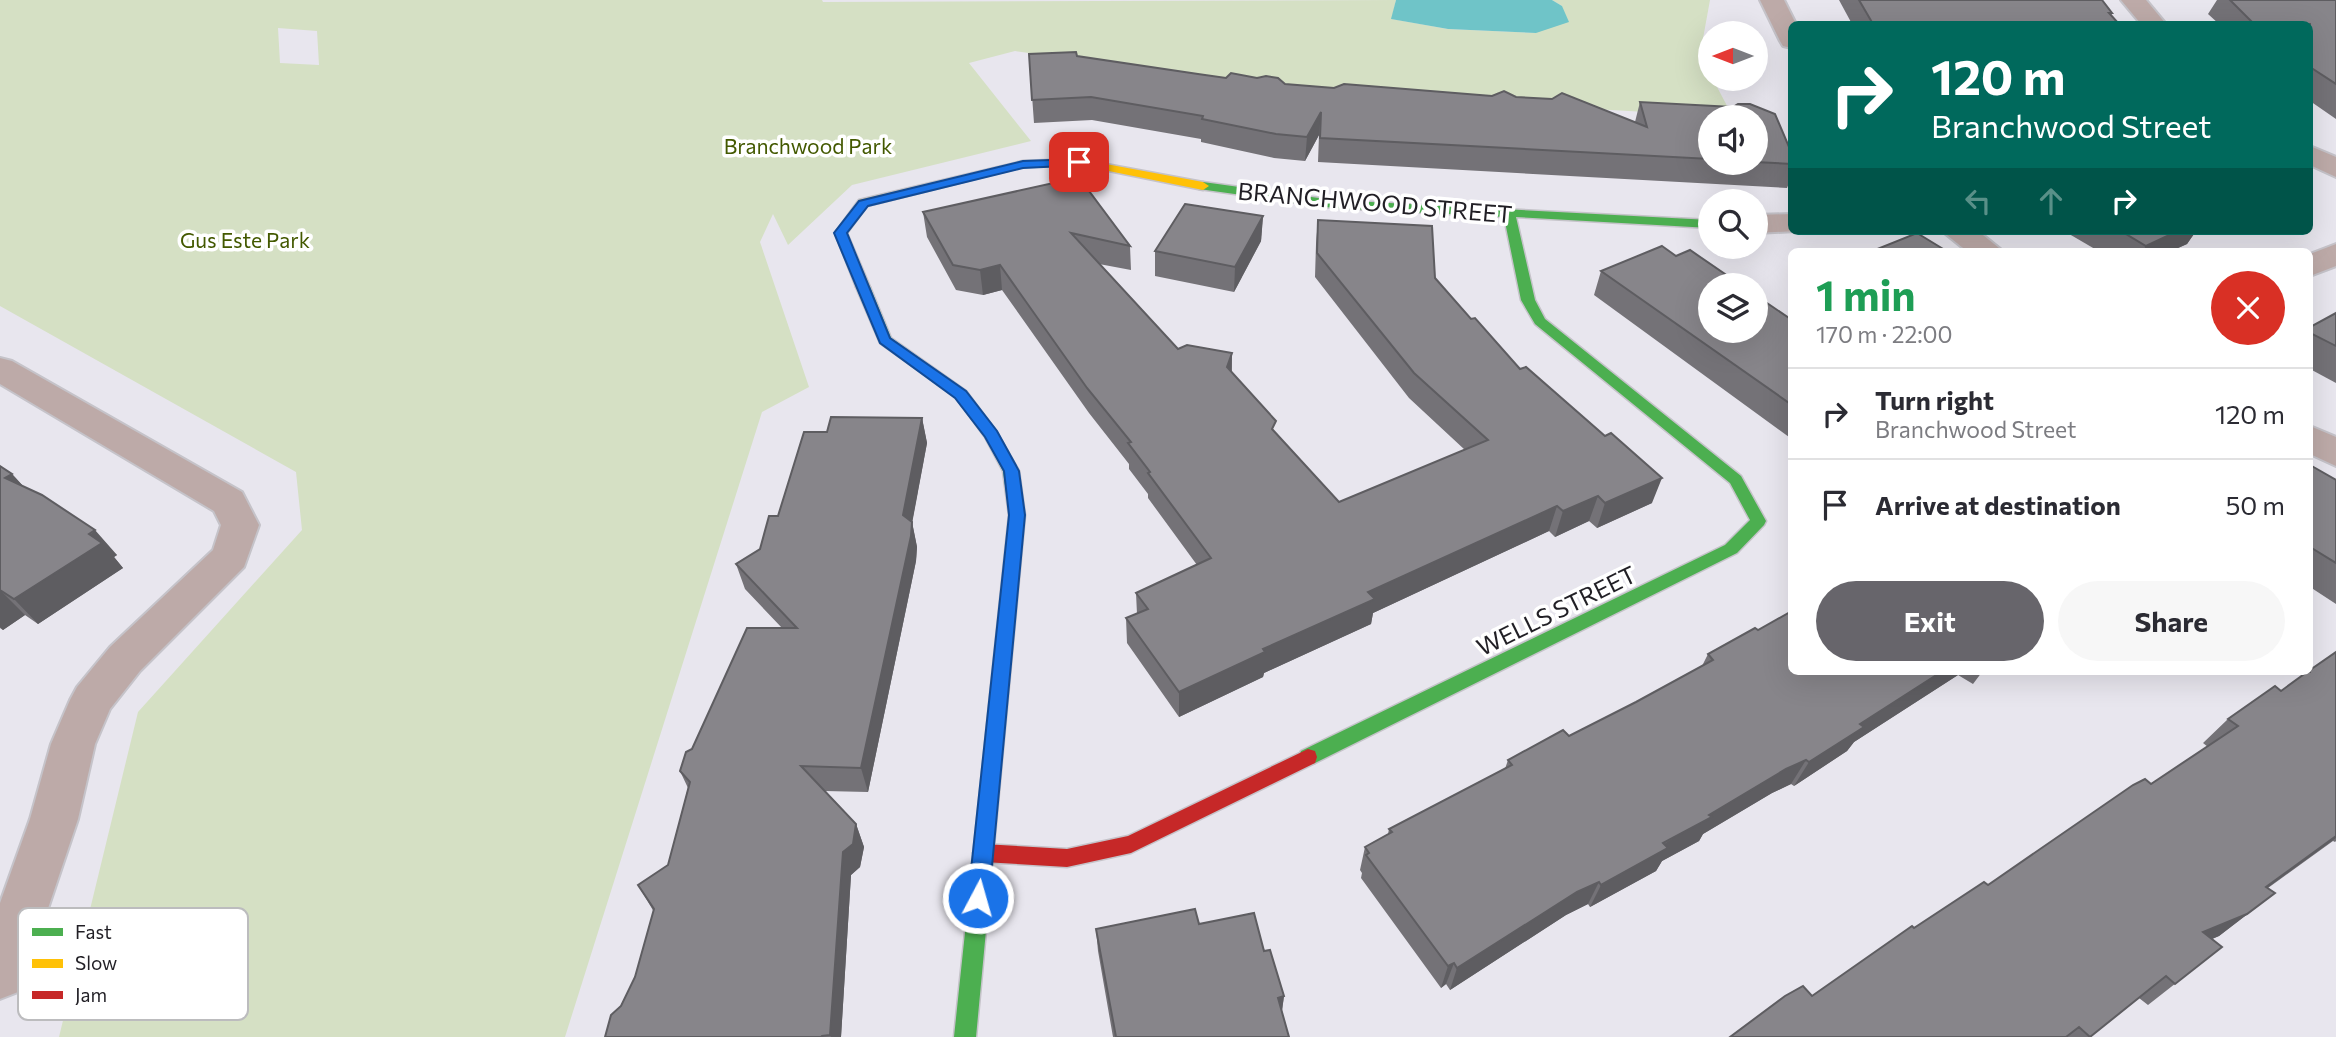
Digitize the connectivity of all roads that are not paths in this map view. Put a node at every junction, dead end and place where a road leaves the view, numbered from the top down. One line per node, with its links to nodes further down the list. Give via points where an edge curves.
1 (1772, 0): 4 (street)
2 (2133, 0): 3 (street)
3 (2151, 21)
4 (1788, 33)
5 (2313, 156): 6 (street)
6 (2336, 168)
7 (1509, 213): 8 (street, BRANCHWOOD STREET); 18 (street, WELLS STREET, via 1528,300 1541,321 1736,480 1758,521 1731,549 1131,844 1067,858); 18 (street, BRANCHWOOD STREET, via 1334,204 1240,193 1079,162 1023,164 863,203 841,233 884,340 961,394 1012,471 1017,515)
8 (1698, 223)
9 (1788, 223): 10 (street)
10 (1768, 224)
11 (1963, 235): 12 (street)
12 (1983, 248)
13 (2336, 253): 14 (street)
14 (2313, 265)
15 (0, 369): 19 (street, via 229,502 240,525 230,557 125,659 92,700 73,744 54,819)
16 (2313, 440): 17 (street)
17 (2336, 453)
18 (983, 853): 22 (street, BRANCHWOOD STREET)
19 (23, 908)
20 (18, 922): 21 (street)
21 (0, 974)
22 (965, 1037)

